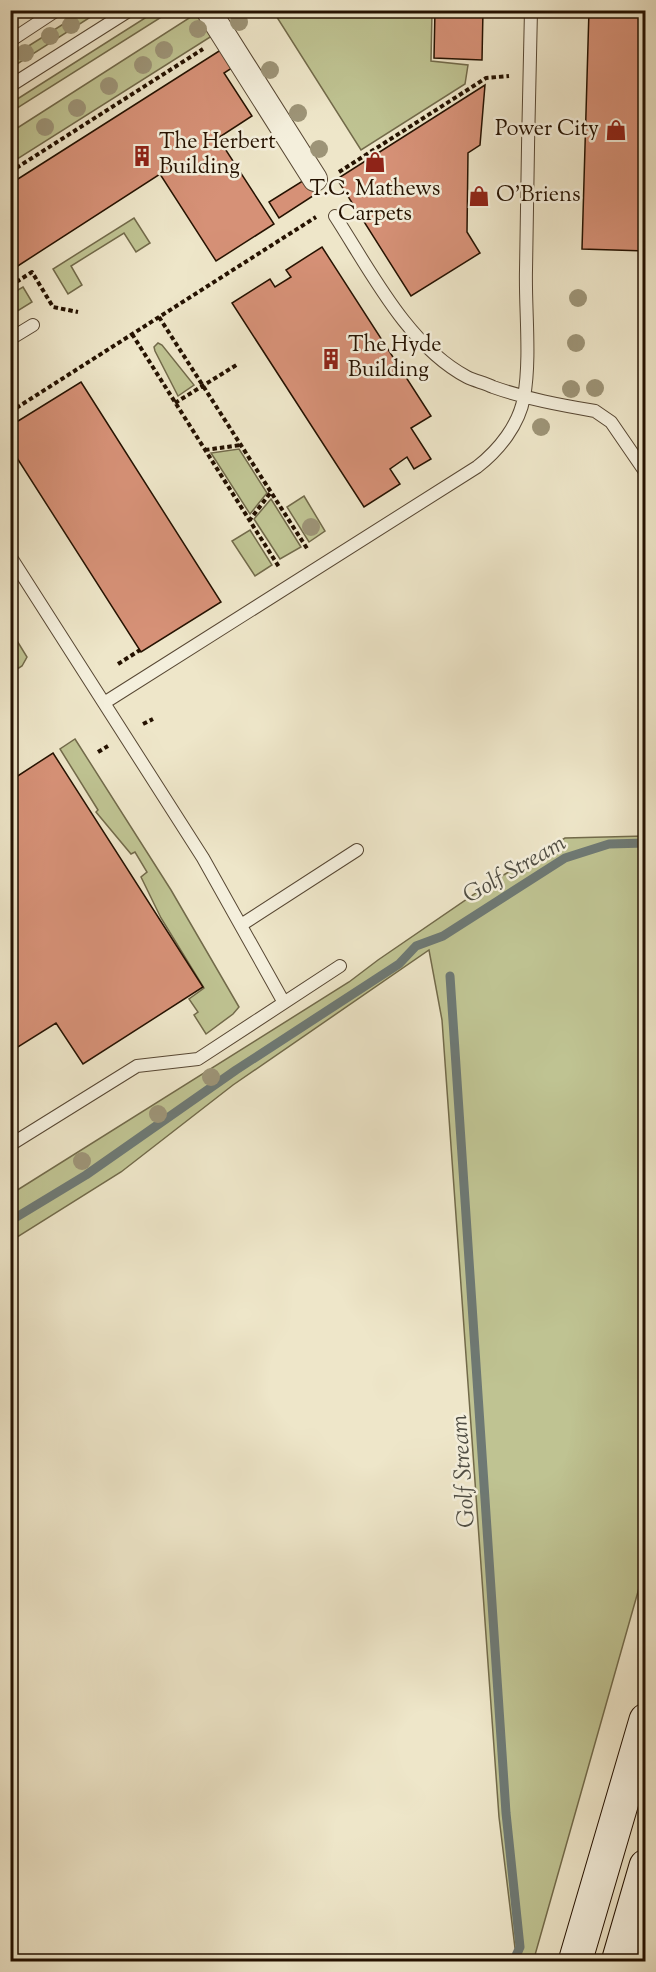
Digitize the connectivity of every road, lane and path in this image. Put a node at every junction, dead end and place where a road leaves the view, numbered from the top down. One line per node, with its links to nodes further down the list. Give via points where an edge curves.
1 (57, 10): 6 (lane)
2 (130, 10): 8 (lane)
3 (208, 10): 5 (street)
4 (531, 10): 7 (lane)
5 (224, 36): 9 (path); 10 (street)
6 (10, 40)
7 (530, 74): 10 (path, via 486,78); 20 (lane)
8 (10, 86)
9 (10, 172)
10 (317, 182): 14 (path, via 331,207)
11 (335, 216): 20 (lane, via 390,302 442,360 468,377)
12 (10, 286): 13 (path, via 32,272 54,307)
13 (78, 312)
14 (159, 317): 16 (path); 19 (path)
15 (33, 325): 17 (lane)
16 (132, 334): 21 (path); 22 (path)
17 (10, 339)
18 (238, 364): 19 (path)
19 (203, 386): 21 (path); 23 (path)
20 (524, 398): 25 (lane, via 603,415); 33 (lane, via 508,435 477,467)
21 (175, 403): 24 (path)
22 (10, 412)
23 (241, 445): 24 (path); 26 (path)
24 (205, 450): 27 (path)
25 (645, 473)
26 (271, 492): 27 (path); 28 (path)
27 (249, 521): 30 (path)
28 (309, 550)
29 (10, 556): 33 (lane)
30 (280, 568)
31 (140, 650): 32 (path)
32 (118, 664)
33 (104, 703): 39 (lane)
34 (153, 718): 35 (path)
35 (143, 724)
36 (108, 746): 37 (path)
37 (98, 752)
38 (357, 850): 39 (lane)
39 (241, 925): 41 (lane)
40 (340, 966): 41 (lane)
41 (283, 1001): 42 (lane, via 198,1059 137,1066)
42 (10, 1145)
43 (645, 1720): 45 (main road)
44 (645, 1866): 46 (main road)
45 (575, 1962)
46 (618, 1962)

